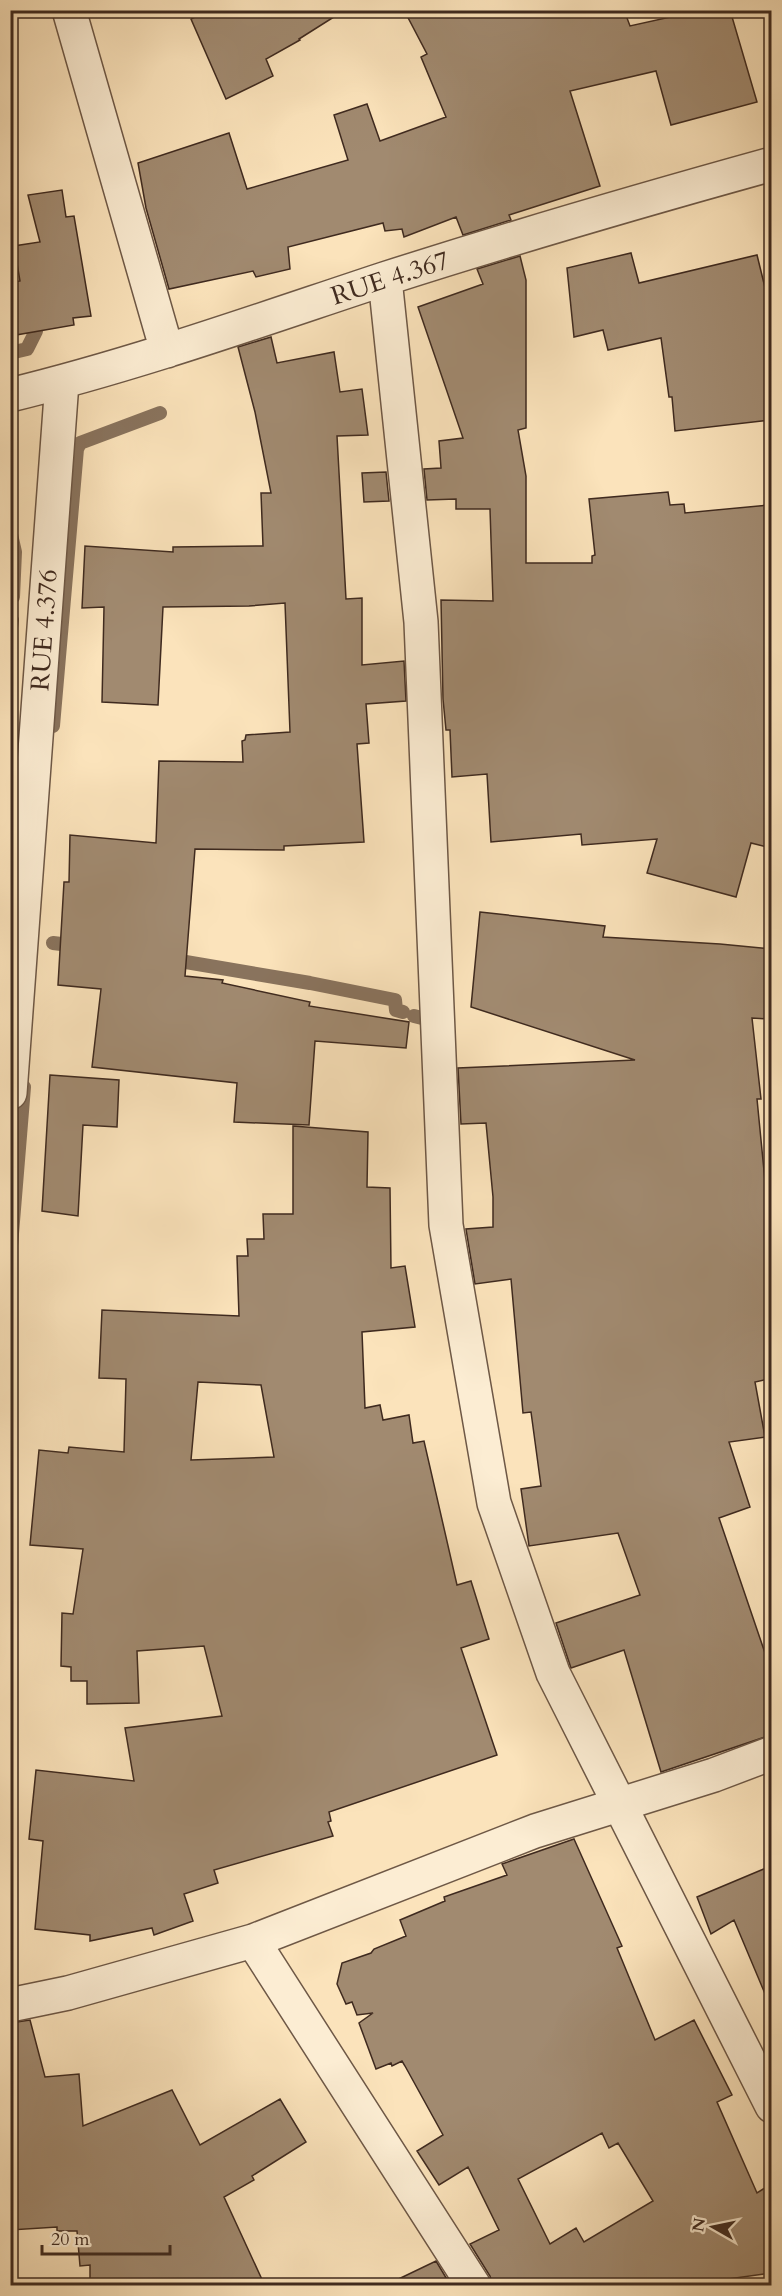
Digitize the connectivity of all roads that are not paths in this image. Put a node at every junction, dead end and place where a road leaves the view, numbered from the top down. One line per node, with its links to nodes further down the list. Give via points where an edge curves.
1 (69, 10): 4 (street)
2 (771, 164): 3 (street, RUE 4.367, via 548,227)
3 (385, 279): 4 (street, RUE 4.367); 9 (street, via 421,622 446,1225 494,1503 553,1673)
4 (167, 351): 5 (street, RUE 4.367)
5 (62, 382): 6 (street, RUE 4.367); 7 (street, RUE 4.376)
6 (10, 395)
7 (11, 1079)
8 (771, 1753): 9 (street)
9 (619, 1805): 10 (street, via 536,1831); 12 (street)
10 (253, 1941): 11 (street, via 68,1993); 13 (street)
11 (10, 2005)
12 (771, 2106)
13 (474, 2286)

